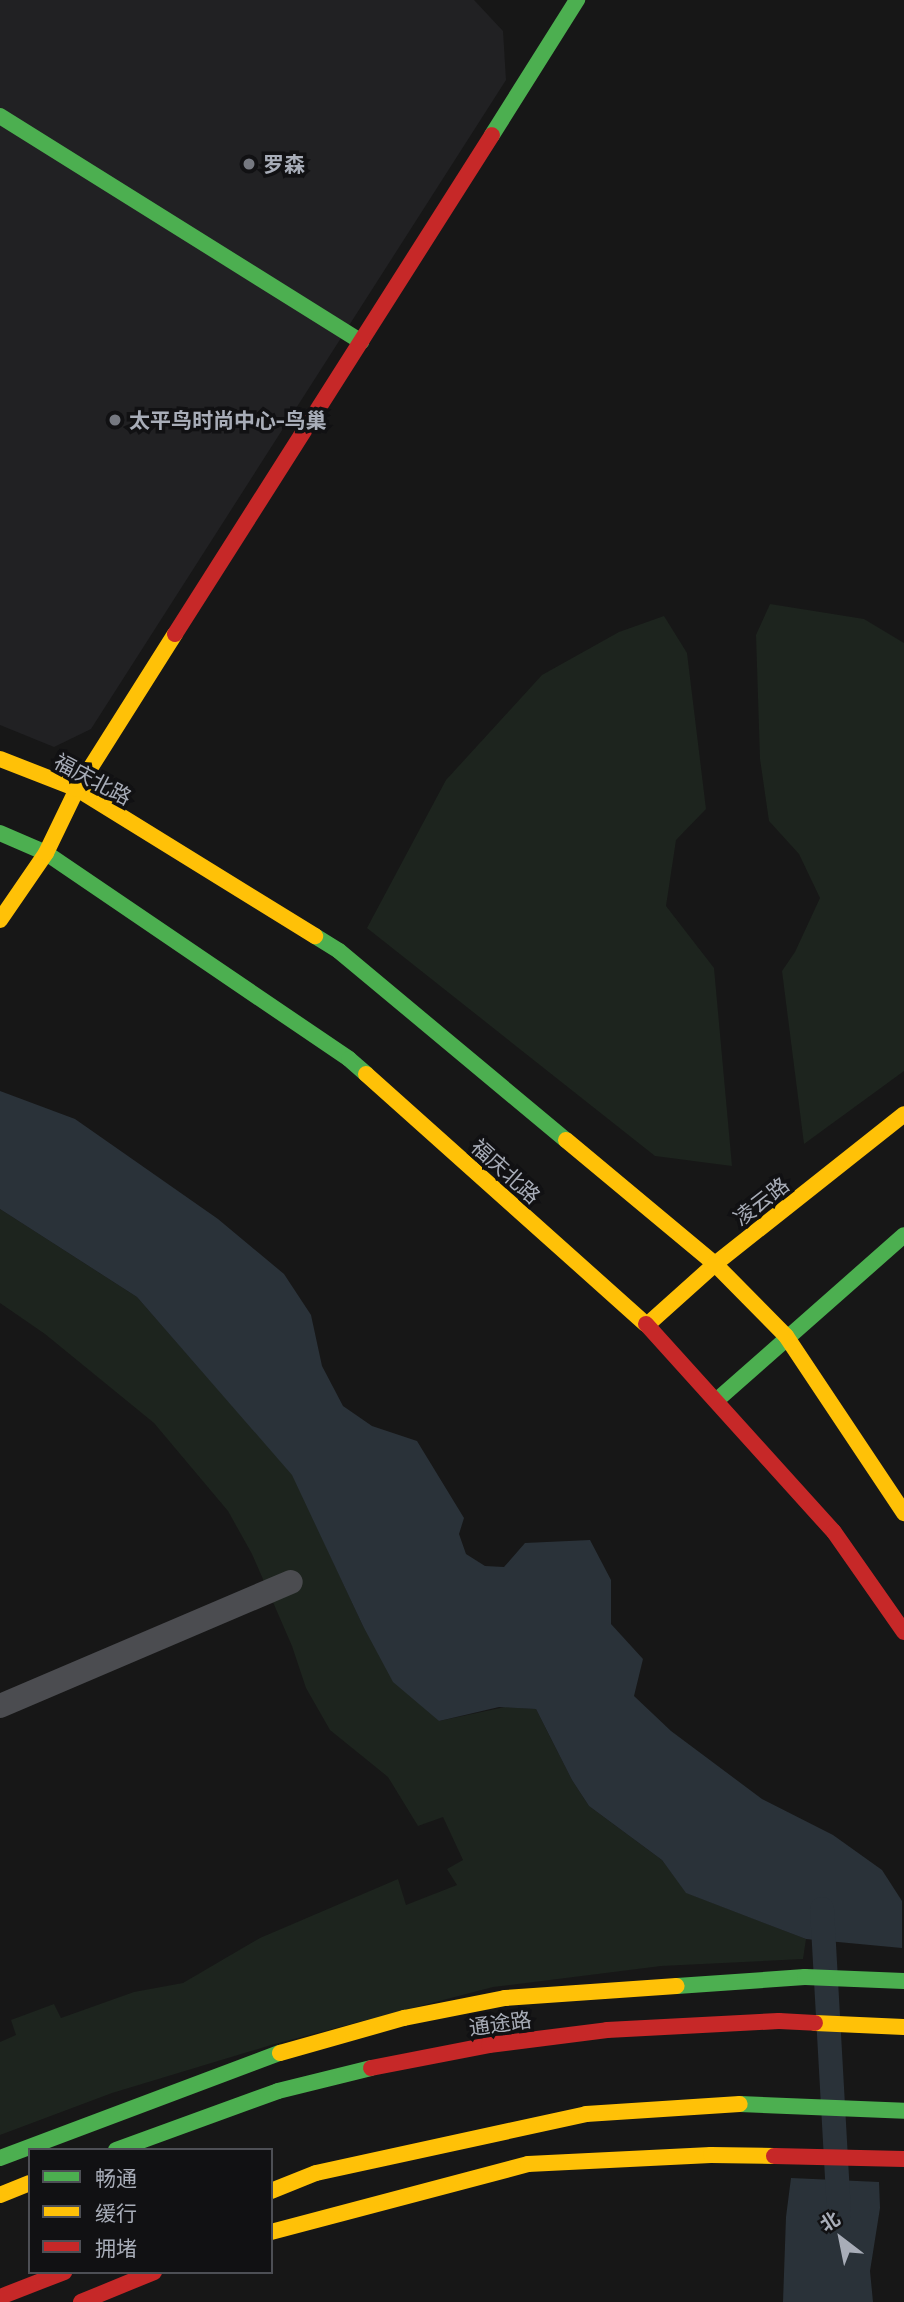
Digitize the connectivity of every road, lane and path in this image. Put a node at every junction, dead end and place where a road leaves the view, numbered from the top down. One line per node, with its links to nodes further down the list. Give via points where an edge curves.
1 (567, 4): 3 (main road)
2 (0, 116): 3 (main road)
3 (361, 341): 5 (main road)
4 (0, 759): 5 (main road, 福庆北路)
5 (77, 789): 7 (main road); 11 (main road, 福庆北路, via 339,951)
6 (0, 833): 7 (main road, 福庆北路)
7 (46, 852): 8 (main road); 12 (main road, 福庆北路, via 349,1059)
8 (0, 920)
9 (904, 1114): 11 (main road, 凌云路)
10 (904, 1235): 13 (main road)
11 (715, 1264): 12 (main road, 凌云路); 13 (main road, 福庆北路)
12 (647, 1325): 14 (main road, 福庆北路)
13 (786, 1336): 14 (main road); 15 (main road, 福庆北路)
14 (717, 1400): 17 (main road, 福庆北路, via 834,1532)
15 (904, 1513)
16 (291, 1582): 18 (street)
17 (904, 1632)
18 (0, 1706)
19 (904, 1981): 23 (main road, via 805,1977 505,1998 404,2018 287,2050)
20 (904, 2027): 22 (main road, 通途路, via 779,2021 607,2030 489,2045 278,2091)
21 (904, 2111): 26 (main road, via 721,2104 586,2114 316,2173)
22 (121, 2148)
23 (0, 2158)
24 (904, 2159): 28 (main road, via 711,2155 528,2164)
25 (28, 2184): 27 (main road)
26 (273, 2190)
27 (0, 2195)
28 (273, 2231)
29 (59, 2274): 31 (main road)
30 (149, 2274): 32 (main road)
31 (0, 2297)
32 (81, 2302)

